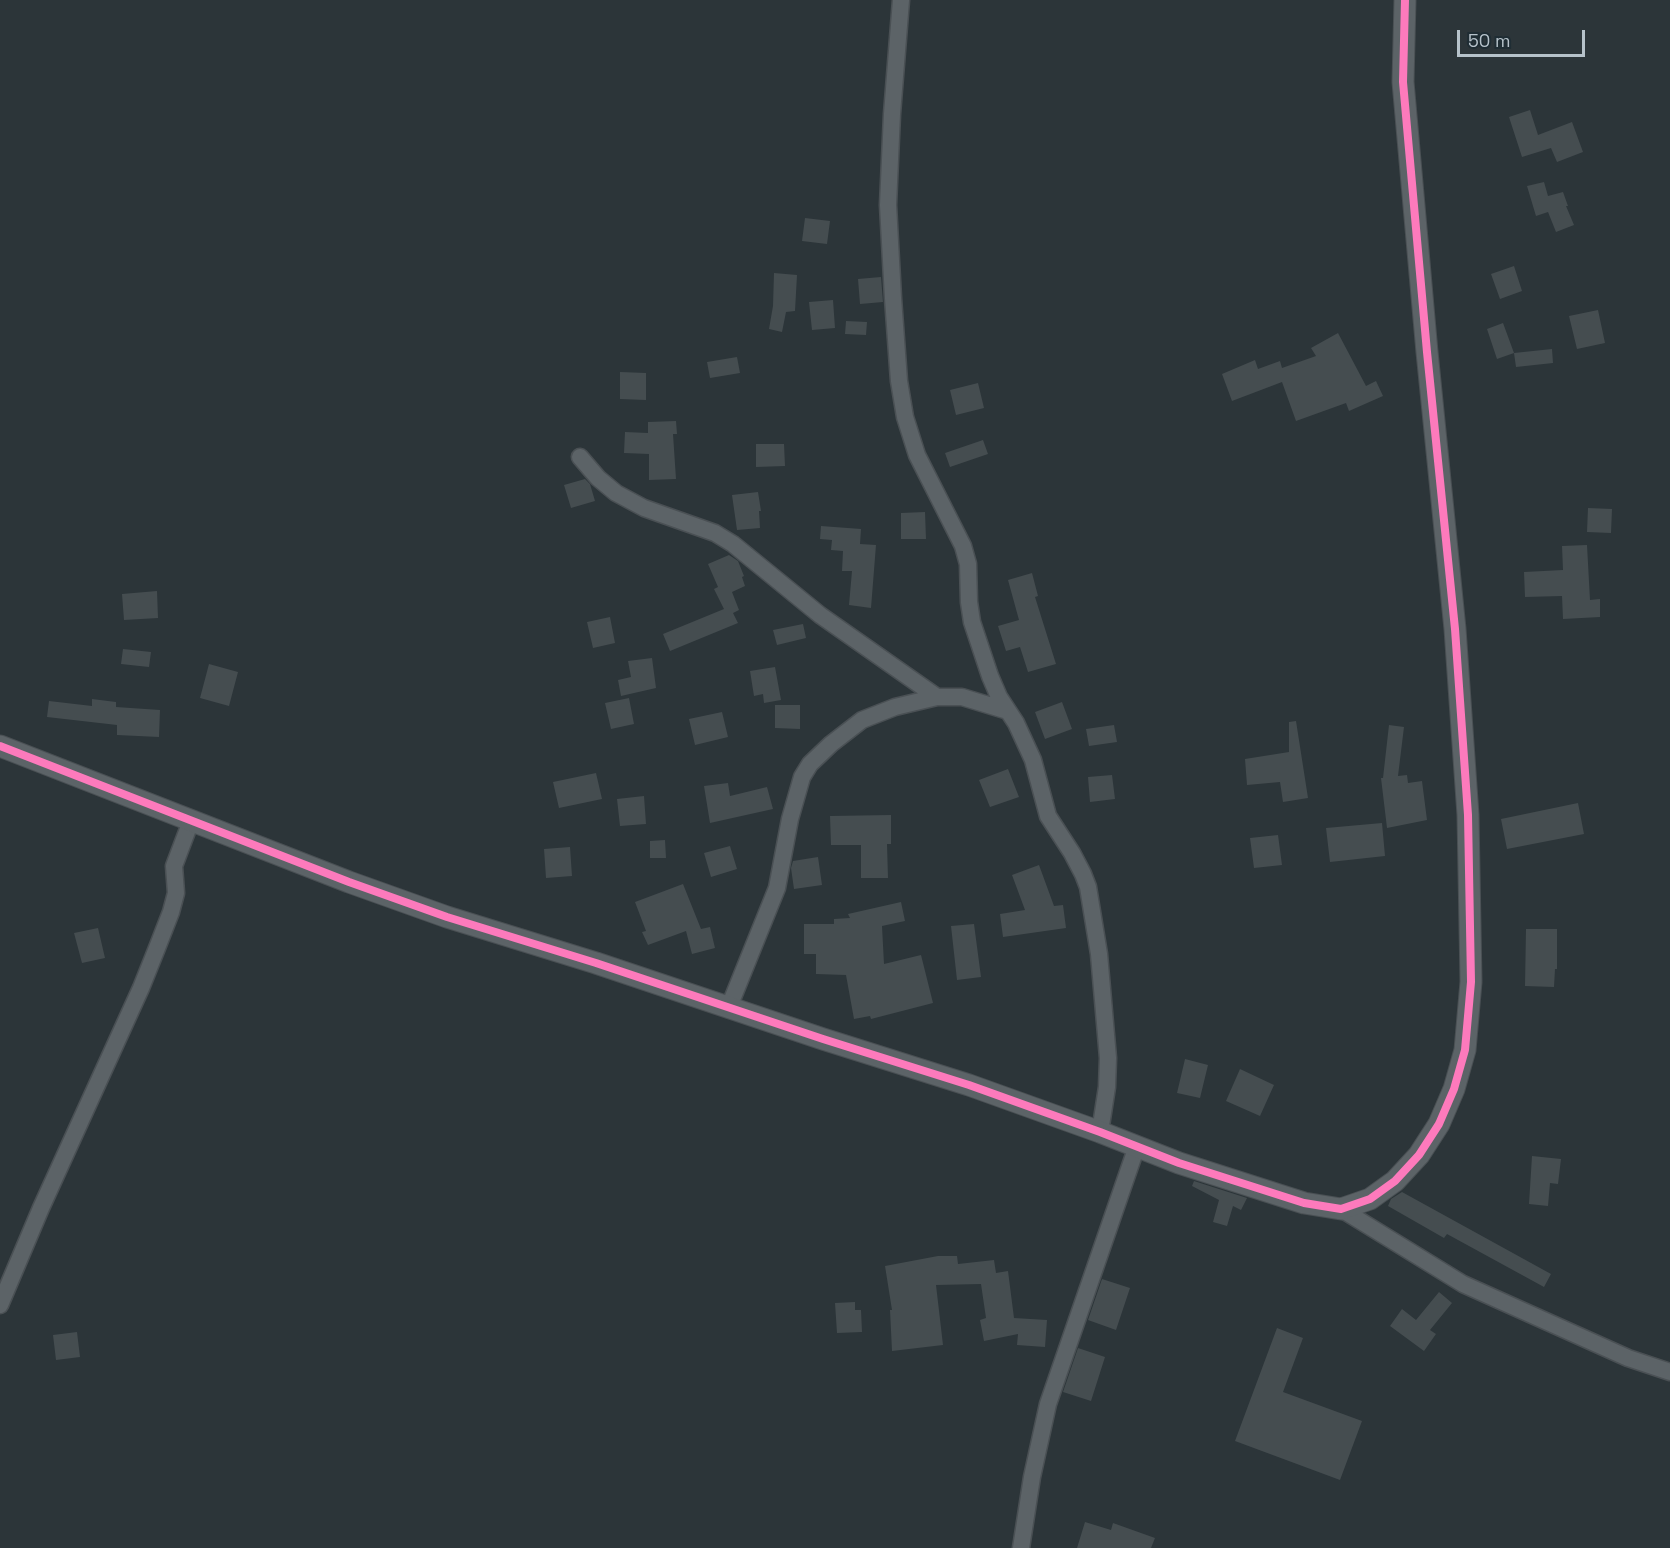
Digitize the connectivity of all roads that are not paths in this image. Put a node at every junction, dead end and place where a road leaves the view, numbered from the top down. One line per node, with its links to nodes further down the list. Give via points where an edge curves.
1 (901, 0): 5 (street, via 888,205 899,381 917,455 963,546 972,622 990,676)
2 (1405, 0): 11 (street, via 1403,82 1455,628 1467,803 1470,982 1465,1050 1439,1124 1419,1155 1395,1181 1370,1199)
3 (580, 457): 4 (street, via 616,493 733,544 820,615)
4 (937, 697): 5 (street, via 962,697); 8 (street, via 862,720 810,764 802,777 790,819 777,888)
5 (1008, 711): 9 (street, via 1033,760 1048,816 1083,874 1090,897 1100,954 1108,1059)
6 (0, 746): 7 (street)
7 (191, 821): 8 (street, via 447,918); 12 (street, via 174,866 176,893 157,948)
8 (729, 1007): 9 (street)
9 (1100, 1132): 10 (street)
10 (1137, 1146): 11 (street, via 1304,1203); 14 (street, via 1048,1404)
11 (1341, 1209): 13 (street, via 1463,1284 1598,1345)
12 (0, 1305)
13 (1670, 1372)
14 (1021, 1548)

